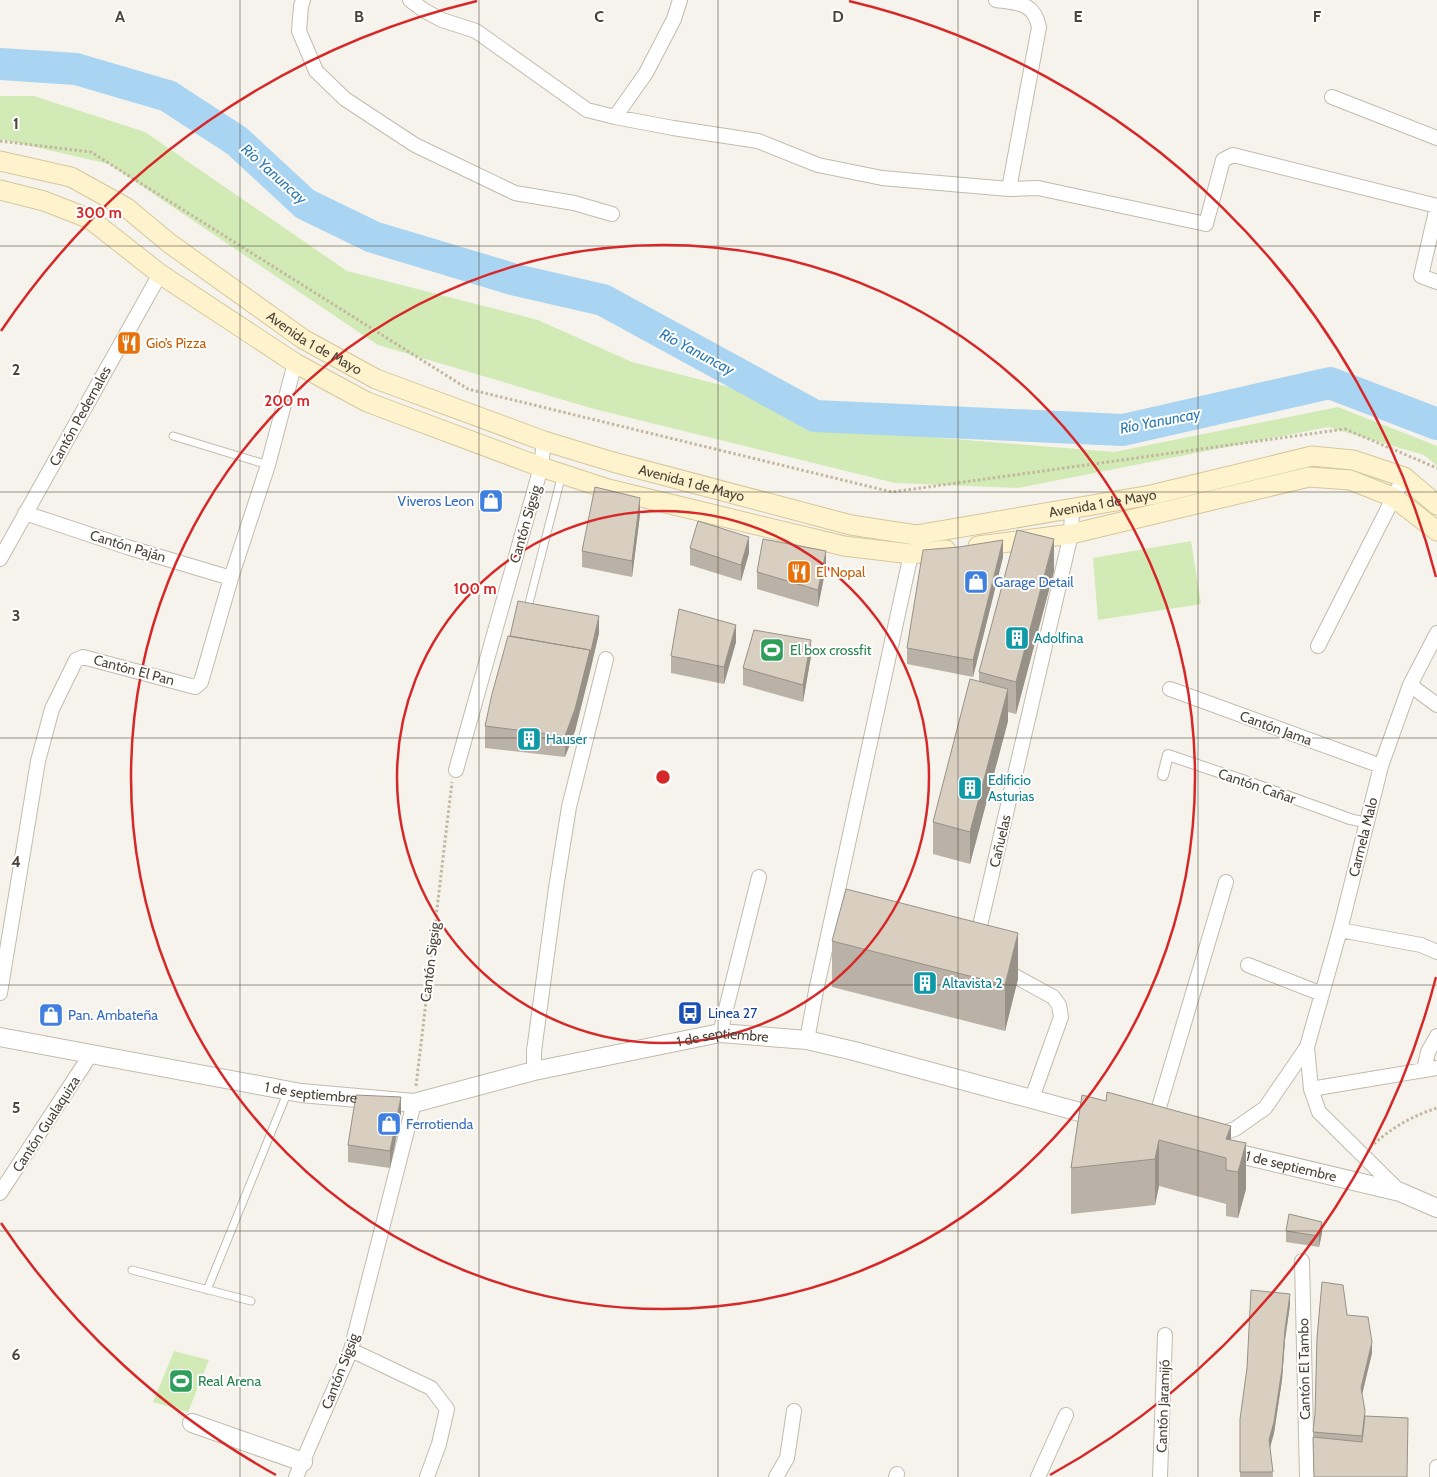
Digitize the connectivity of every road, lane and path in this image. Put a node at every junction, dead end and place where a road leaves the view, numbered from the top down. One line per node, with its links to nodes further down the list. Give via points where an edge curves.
1 (303, 0): 13 (street, via 299,31 316,71 344,98 415,145 515,193 574,203)
2 (410, 0): 6 (street, via 442,20 476,31 587,110)
3 (680, 0): 6 (street, via 674,19 646,73)
4 (996, 0): 10 (street, via 1030,8 1039,27)
5 (1332, 97): 7 (street)
6 (614, 117): 10 (street, via 758,141 818,165 882,178)
7 (1437, 138)
8 (0, 141): 21 (path, via 91,152 468,388 892,492 1345,429)
9 (1, 163): 18 (main road, Avenida 1 de Mayo, via 71,178 127,208 169,243 303,340 376,379)
10 (1009, 189): 12 (street, via 1038,188 1206,224 1223,160 1233,155)
11 (0, 190): 14 (main road, Avenida 1 de Mayo, via 44,201 90,219)
12 (1437, 207): 15 (street, via 1421,276)
13 (612, 214)
14 (160, 274): 16 (main road, Avenida 1 de Mayo); 27 (street, Cantón Pedernales)
15 (1437, 282)
16 (295, 363): 19 (street, Cantón El Pan); 20 (main road, Avenida 1 de Mayo, via 367,402)
17 (173, 436): 19 (lane)
18 (544, 441): 20 (street, Cantón Sigsig); 26 (main road, Avenida 1 de Mayo, via 851,526 916,535)
19 (268, 465): 32 (street, Cantón El Pan)
20 (541, 467): 22 (main road, Avenida 1 de Mayo); 41 (street, Cantón Sigsig)
21 (1437, 468)
22 (562, 474): 30 (main road, Avenida 1 de Mayo, via 608,489 844,546); 33 (lane)
23 (1404, 476): 24 (street); 25 (main road, Avenida 1 de Mayo); 26 (main road, Avenida 1 de Mayo, via 1353,460 1312,456 1151,495)
24 (1393, 496): 28 (main road, Avenida 1 de Mayo); 29 (main road, Avenida 1 de Mayo, via 1350,480 1310,476); 35 (street)
25 (1437, 505)
26 (1072, 509): 29 (street, Cañuelas)
27 (25, 513): 31 (street, Cantón Pedernales); 32 (street, Cantón Paján)
28 (1437, 531)
29 (1071, 534): 30 (main road, Avenida 1 de Mayo); 47 (street, Cañuelas, via 978,934)
30 (911, 554): 56 (street)
31 (0, 559)
32 (231, 578): 51 (street, Cantón El Pan, via 201,682 195,687 83,657 76,660 52,709 38,761)
33 (527, 611)
34 (1437, 633): 37 (street, Carmela Malo)
35 (1318, 646)
36 (606, 659): 60 (street, via 569,807 534,1051)
37 (1410, 685): 39 (street); 40 (street, Carmela Malo)
38 (1170, 690): 40 (street, Cantón Jama)
39 (1437, 705)
40 (1381, 766): 43 (street, Carmela Malo)
41 (456, 770): 64 (path, Cantón Sigsig, via 450,786)
42 (1163, 775): 43 (street, Cantón Cañar, via 1168,755)
43 (1367, 823): 46 (street, Carmela Malo)
44 (758, 877): 53 (street)
45 (1226, 882): 67 (street)
46 (1340, 930): 48 (street, via 1421,945); 52 (street, Carmela Malo)
47 (981, 952)
48 (1437, 952)
49 (992, 963): 63 (street, via 1053,996 1059,1005 1061,1017)
50 (1248, 965): 52 (street)
51 (0, 993)
52 (1322, 994): 57 (street, Carmela Malo)
53 (720, 1033): 56 (street, 1 de septiembre); 60 (street, 1 de septiembre)
54 (1437, 1036): 59 (street, via 1428,1052)
55 (0, 1037): 58 (street, 1 de septiembre)
56 (807, 1040): 63 (street, 1 de septiembre)
57 (1308, 1047): 61 (street, Carmela Malo); 68 (street, Carmela Malo, via 1265,1108 1235,1129)
58 (91, 1054): 62 (street, 1 de septiembre); 71 (street, Cantón Gualaquiza)
59 (1430, 1069): 61 (street)
60 (534, 1071): 64 (street, 1 de septiembre)
61 (1311, 1089): 69 (street, Carmela Malo, via 1319,1112)
62 (288, 1091): 64 (street, 1 de septiembre); 75 (lane)
63 (1032, 1098): 66 (street, 1 de septiembre)
64 (414, 1103): 78 (street, Cantón Sigsig)
65 (1437, 1108): 69 (path, via 1421,1113 1384,1134)
66 (1115, 1122)
67 (1154, 1132)
68 (1203, 1143): 70 (street, 1 de septiembre)
69 (1363, 1155): 70 (street, Carmela Malo)
70 (1400, 1192): 72 (street, 1 de septiembre)
71 (0, 1193)
72 (1437, 1208)
73 (1302, 1261): 88 (street, Cantón El Tambo)
74 (132, 1270): 75 (lane)
75 (207, 1290): 76 (lane)
76 (251, 1301)
77 (1165, 1335): 87 (street, Cantón Jaramijó)
78 (351, 1350): 83 (street, Cantón Sigsig); 84 (street, via 431,1388 447,1409)
79 (794, 1411): 85 (street, via 787,1458)
80 (1066, 1416): 86 (street)
81 (192, 1423): 83 (street)
82 (1437, 1466): 89 (street)
83 (299, 1470)
84 (427, 1477)
85 (776, 1477)
86 (1038, 1477)
87 (1160, 1477)
88 (1307, 1477)
89 (1437, 1477)

